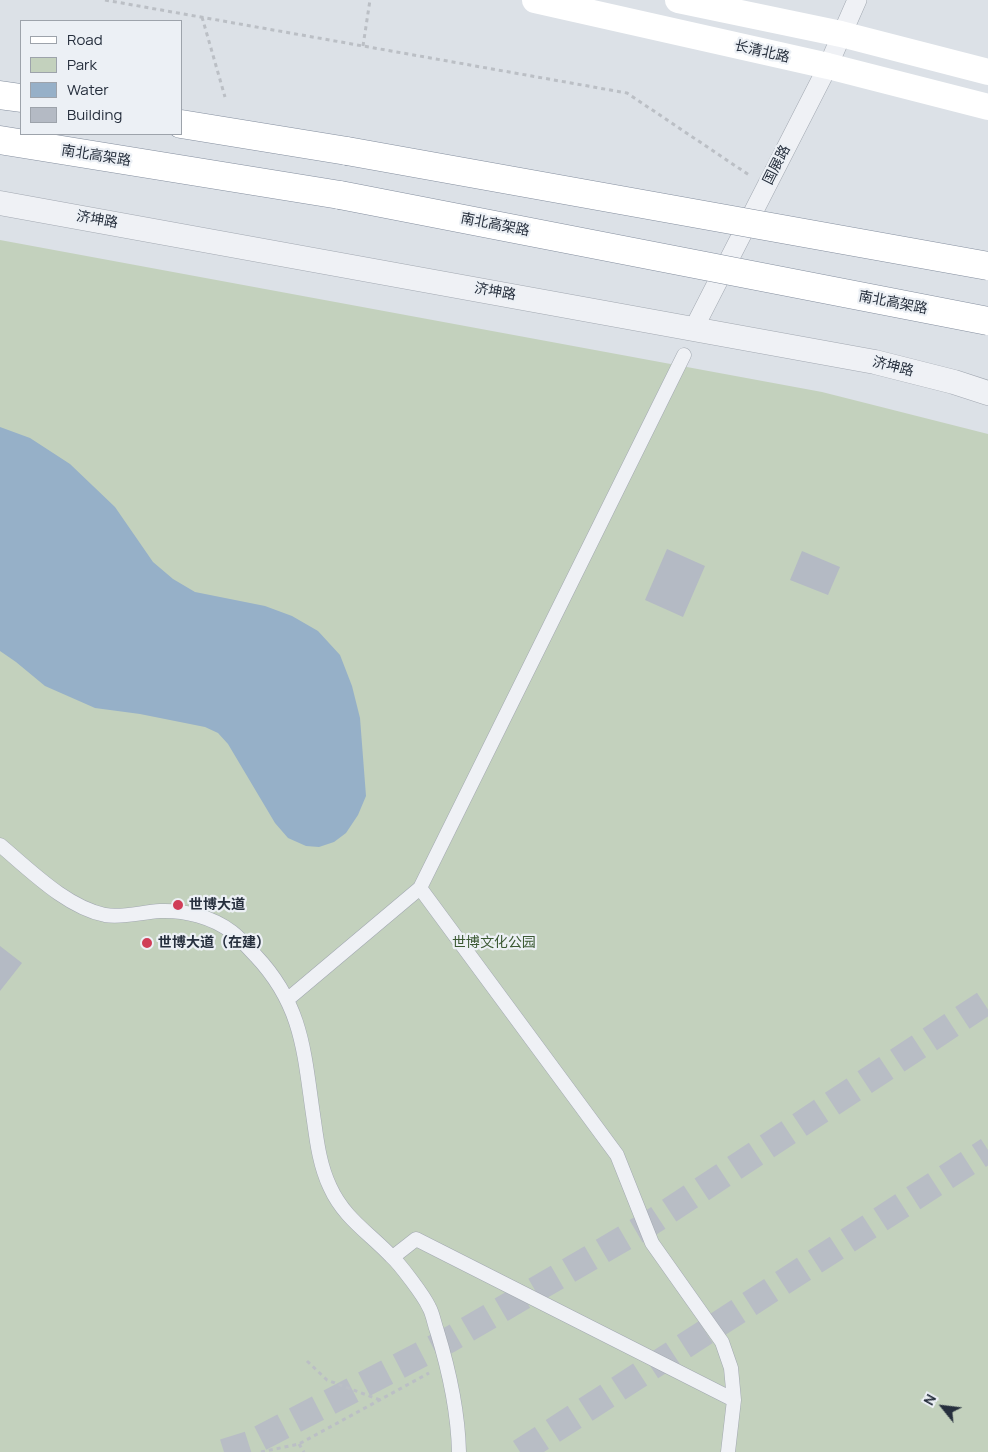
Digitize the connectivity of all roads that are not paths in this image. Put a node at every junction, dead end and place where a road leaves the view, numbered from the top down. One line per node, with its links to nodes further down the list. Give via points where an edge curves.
1 (534, 0): 5 (main road, 长清北路)
2 (678, 0): 4 (main road)
3 (857, 0): 4 (street, 国展路)
4 (841, 34): 5 (street, 国展路); 6 (main road)
5 (828, 66): 9 (main road, 长清北路); 15 (street, 国展路)
6 (988, 72)
7 (0, 95): 8 (highway)
8 (20, 98)
9 (988, 107)
10 (182, 124): 13 (highway, bridge)
11 (0, 140): 14 (highway, 南北高架路, bridge, via 340,195)
12 (0, 203): 15 (street, 济坤路)
13 (988, 266)
14 (988, 321)
15 (694, 328): 17 (street, 济坤路, via 875,362)
16 (684, 355): 19 (street)
17 (988, 393)
18 (0, 845): 20 (street, via 61,895 94,912 115,916 185,912 232,932 272,974)
19 (420, 888): 20 (street); 22 (street, via 618,1155 652,1243 722,1342 731,1368)
20 (288, 999): 21 (street, via 303,1047 319,1154 329,1186 342,1210)
21 (393, 1257): 22 (street, via 416,1240); 23 (street, via 429,1306 447,1364)
22 (734, 1400): 24 (street)
23 (459, 1452)
24 (728, 1452)

